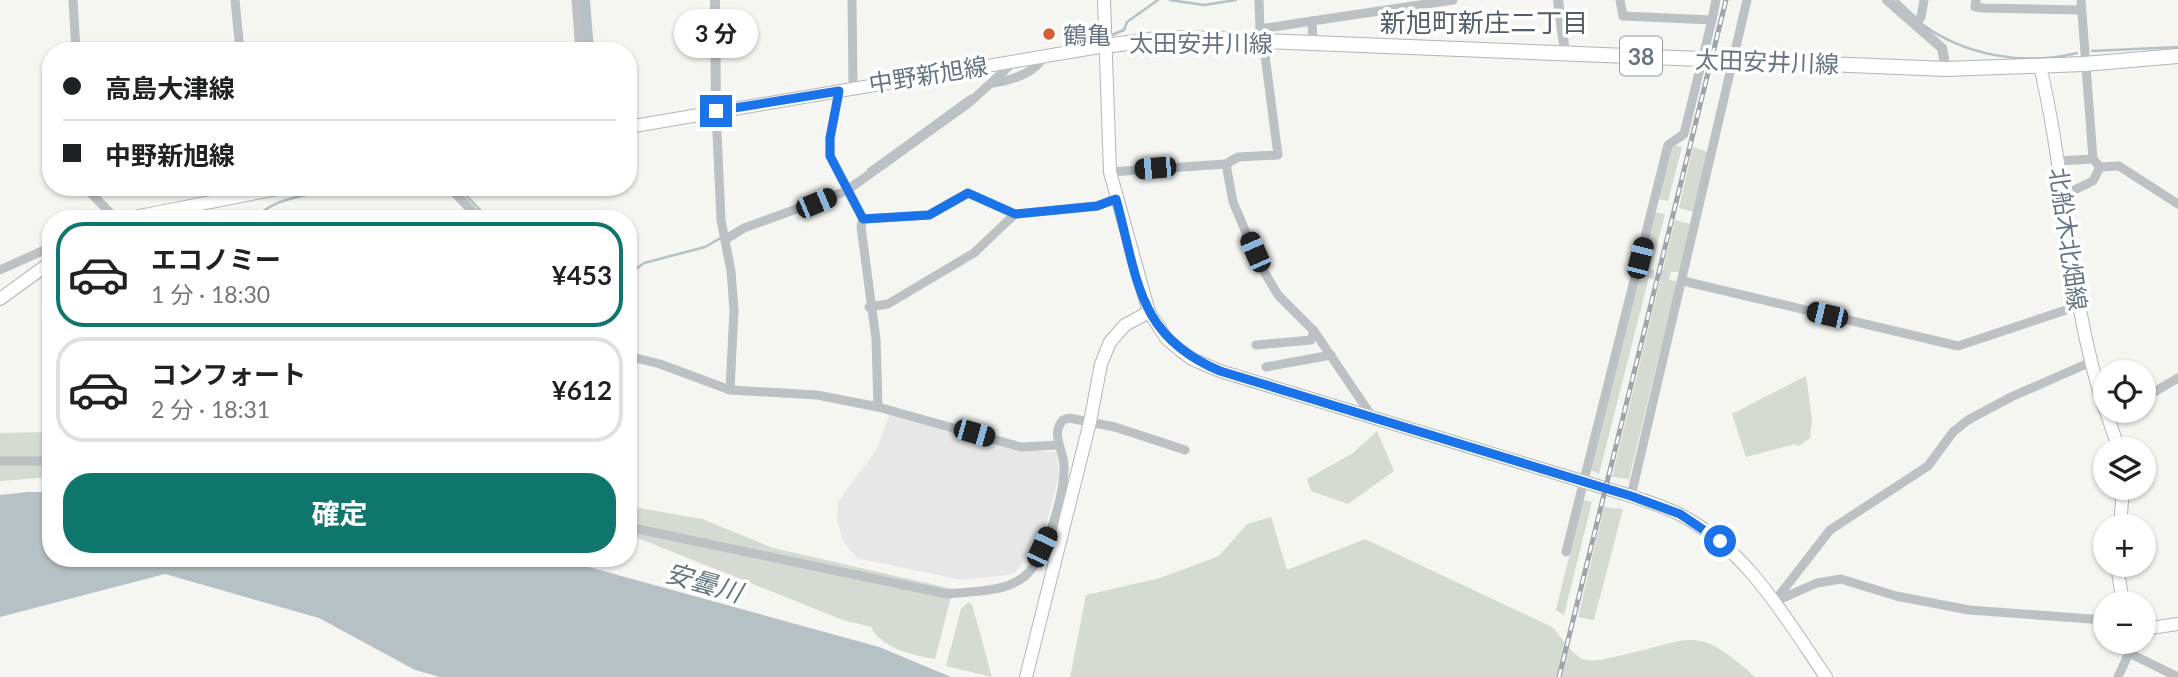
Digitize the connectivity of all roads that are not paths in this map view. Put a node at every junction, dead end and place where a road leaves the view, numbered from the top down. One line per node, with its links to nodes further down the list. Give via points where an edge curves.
1 (73, 0): 22 (street)
2 (235, 0): 23 (street)
3 (576, 0): 24 (street)
4 (715, 0): 39 (street)
5 (852, 0): 37 (street)
6 (1104, 0): 26 (main road)
7 (1259, 0): 21 (street)
8 (1453, 0): 16 (street)
9 (1558, 0): 27 (street)
10 (1620, 0): 18 (street, via 1623,16)
11 (1716, 0): 18 (street)
12 (1747, 0): 31 (street)
13 (1888, 0): 20 (street)
14 (1924, 0): 20 (street)
15 (1976, 0): 17 (street, via 1975,7 1984,8)
16 (1424, 2): 19 (street)
17 (2081, 5): 33 (street)
18 (1712, 20): 30 (street)
19 (1312, 21): 21 (street); 25 (street)
20 (1915, 25): 35 (street, via 1942,48)
21 (1261, 36): 25 (main road, 太田安井川線 / 38); 26 (main road, 太田安井川線 / 38, via 1165,38); 43 (street, via 1278,155 1238,157)
22 (75, 42)
23 (239, 42)
24 (579, 42)
25 (1313, 42): 27 (main road, 太田安井川線 / 38)
26 (1105, 46): 28 (main road, 中野新旭線); 44 (main road)
27 (1565, 52): 30 (main road, 太田安井川線 / 38)
28 (1045, 55): 32 (main road, 中野新旭線); 36 (street, via 1041,64 1017,78)
29 (2178, 55): 33 (main road, 太田安井川線 / 38)
30 (1703, 58): 31 (main road, 太田安井川線 / 38); 84 (street, via 1684,134 1668,145 1641,273)
31 (1734, 59): 35 (main road, 太田安井川線 / 38); 62 (street)
32 (1017, 60): 36 (street); 37 (main road, 中野新旭線)
33 (2084, 64): 34 (main road, 太田安井川線 / 38); 42 (street)
34 (2040, 66): 35 (main road, 太田安井川線 / 38); 41 (main road, 北船木北畑線)
35 (1946, 69)
36 (991, 83): 45 (street)
37 (853, 86): 38 (main road, 中野新旭線)
38 (839, 91): 39 (main road, 中野新旭線); 45 (street, via 830,156)
39 (716, 111): 40 (main road, 中野新旭線); 57 (street)
40 (637, 125)
41 (2058, 161): 42 (street); 46 (main road, 北船木北畑線)
42 (2097, 163): 46 (street, via 2093,181); 51 (street, via 2119,166)
43 (1226, 164): 44 (street); 67 (street, via 1233,202 1259,263 1278,295)
44 (1110, 172): 50 (main road)
45 (846, 191): 56 (street); 57 (street, via 744,228)
46 (2064, 195): 64 (main road, 北船木北畑線)
47 (94, 196): 52 (street)
48 (228, 196): 53 (main road)
49 (458, 196): 54 (street)
50 (1116, 199): 55 (street, via 1097,206); 66 (main road)
51 (2178, 204)
52 (107, 210)
53 (165, 210)
54 (471, 210)
55 (1015, 214): 56 (street, via 968,193 929,215); 65 (street, via 974,253 888,304)
56 (863, 219): 65 (street)
57 (725, 240): 75 (street, via 734,310)
58 (42, 251): 60 (street)
59 (42, 269): 63 (main road)
60 (0, 270)
61 (1671, 275): 62 (street)
62 (1684, 278): 64 (street, via 1958,346); 85 (street)
63 (0, 299)
64 (2078, 306): 71 (main road, 北船木北畑線)
65 (869, 307): 77 (street, via 878,364)
66 (1149, 312): 78 (main road, via 1166,338 1192,359); 79 (main road, via 1125,325 1110,342)
67 (1314, 331): 68 (street, via 1311,340); 69 (street)
68 (1256, 345)
69 (1331, 355): 72 (street); 78 (street)
70 (637, 358): 75 (street)
71 (2091, 362): 73 (main road, 北船木北畑線); 88 (street, via 1968,420 1928,466 1830,530)
72 (1266, 366)
73 (2093, 369)
74 (2178, 378): 76 (street)
75 (730, 390): 77 (street, via 817,396)
76 (2156, 391)
77 (878, 407): 80 (street, via 1021,447)
78 (1373, 418): 84 (main road)
79 (1090, 422): 80 (street, via 1063,420 1058,426); 81 (street); 94 (main road)
80 (1059, 445): 86 (street, via 1063,484 1049,532 1025,576 995,589 947,594)
81 (1185, 450)
82 (0, 461): 83 (street)
83 (42, 461)
84 (1585, 484): 85 (main road); 87 (street)
85 (1631, 496): 88 (main road, via 1680,514 1709,532 1748,568)
86 (637, 529)
87 (1566, 552)
88 (1774, 602): 89 (street, via 1817,583 1841,579 1896,596 1969,610); 95 (main road)
89 (2093, 619)
90 (2178, 624): 91 (main road)
91 (2156, 627)
92 (2127, 654): 96 (street)
93 (2139, 654): 97 (street)
94 (1026, 677)
95 (1826, 677)
96 (2118, 677)
97 (2178, 677)

